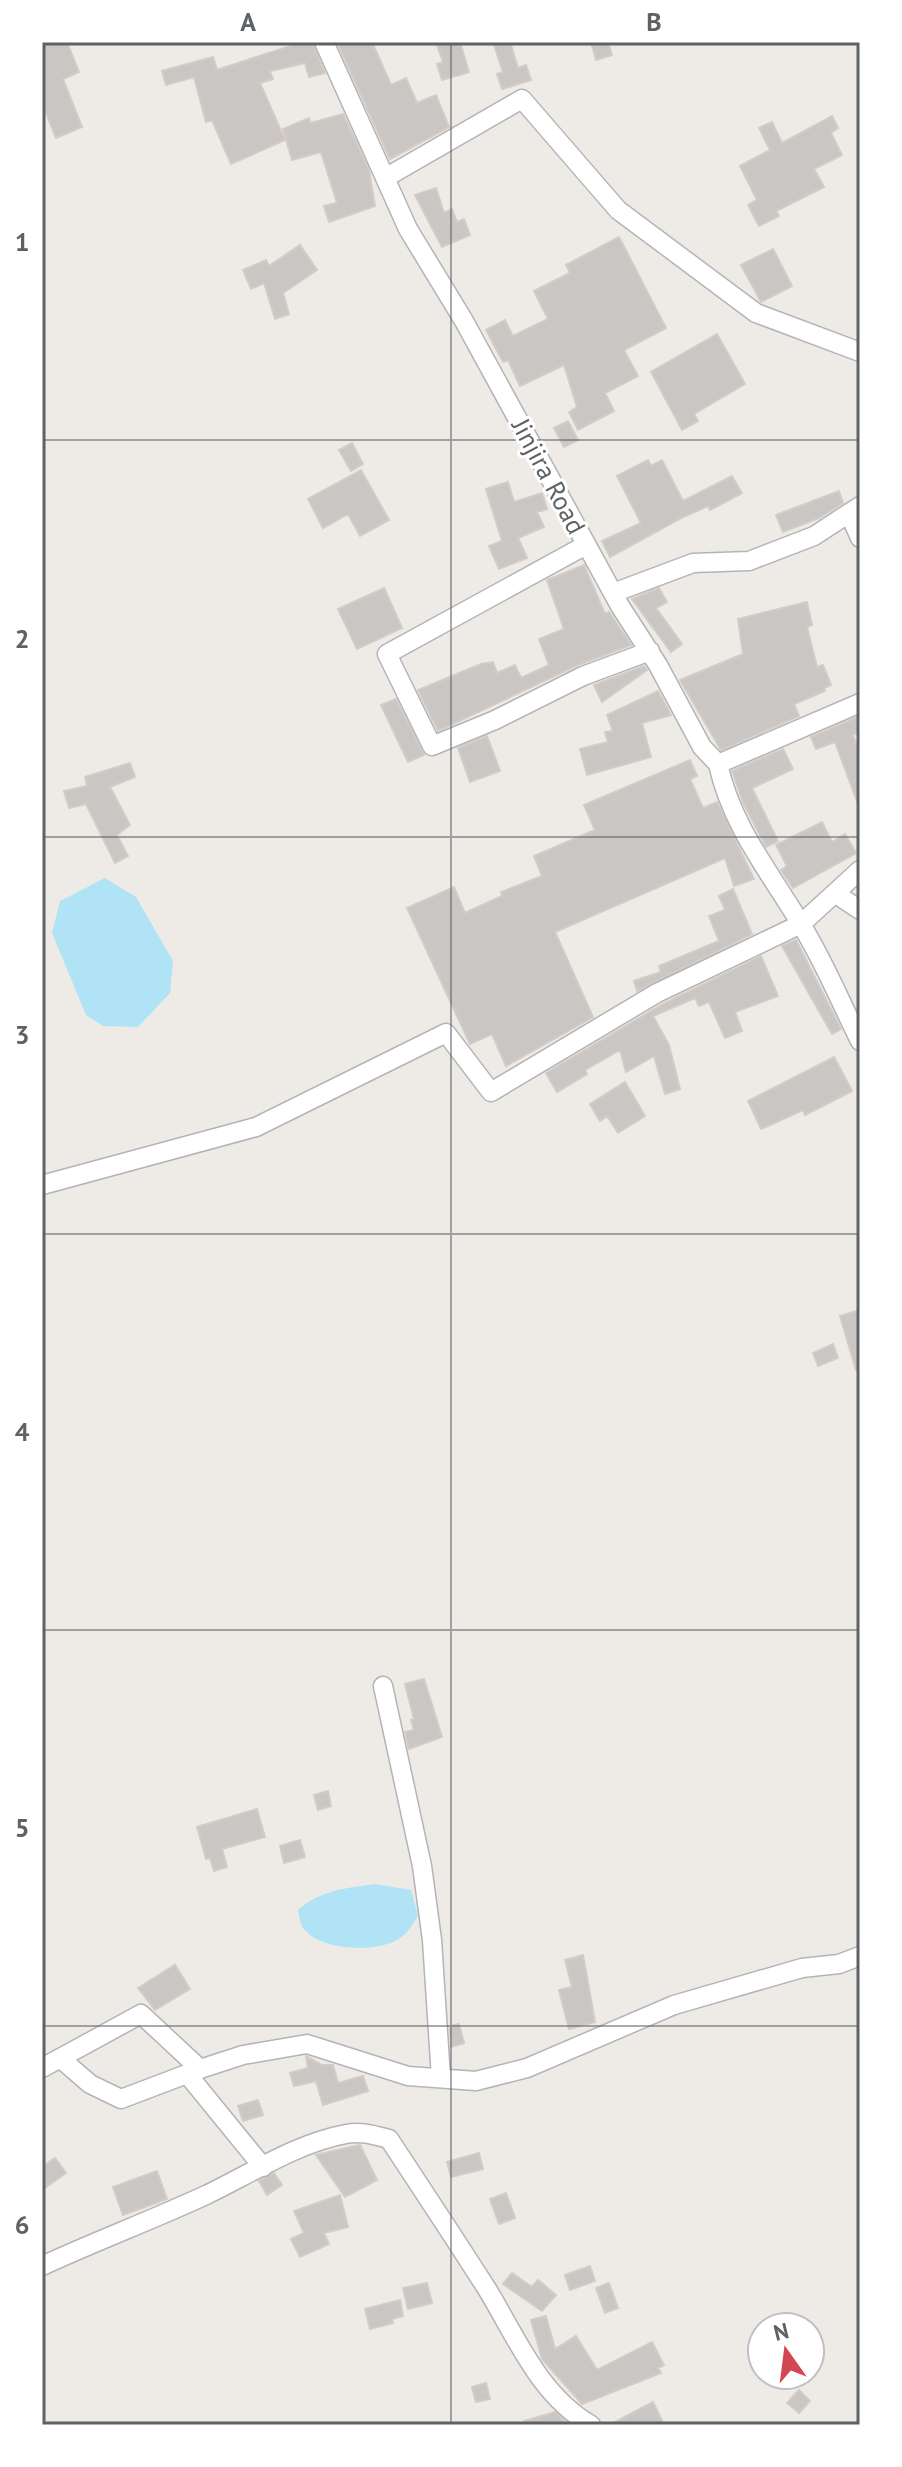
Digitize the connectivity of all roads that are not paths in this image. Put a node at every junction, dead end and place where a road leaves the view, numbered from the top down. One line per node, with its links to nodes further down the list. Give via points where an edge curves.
1 (324, 42): 2 (street, Jinjira Road)
2 (385, 178): 3 (street, via 522,99 618,210 643,229 756,313); 6 (street, Jinjira Road, via 408,229)
3 (860, 352)
4 (855, 509): 5 (street); 7 (street, via 814,536 749,561 693,563)
5 (860, 538)
6 (586, 545): 7 (street, Jinjira Road); 8 (street, via 387,654 432,746)
7 (613, 593): 8 (street, Jinjira Road)
8 (650, 651): 10 (street, Jinjira Road, via 702,747)
9 (860, 703): 10 (street)
10 (718, 764): 14 (street, via 724,792 745,836)
11 (860, 870): 12 (street)
12 (836, 894): 13 (street); 14 (street)
13 (860, 910)
14 (801, 924): 15 (street); 16 (street, via 657,993 491,1092 446,1033 256,1127)
15 (860, 1041)
16 (42, 1185)
17 (383, 1686): 22 (street, via 422,1866)
18 (860, 1956): 22 (street, via 674,2005 527,2068 476,2081)
19 (60, 2058): 20 (street); 21 (street, via 90,2084 121,2099); 21 (street, via 141,2014)
20 (42, 2068)
21 (194, 2072): 22 (street, via 243,2055 307,2044 408,2076); 23 (street)
22 (441, 2078)
23 (263, 2167): 24 (street); 25 (street, via 345,2134 364,2132 389,2139 545,2387)
24 (42, 2266)
25 (591, 2425)

